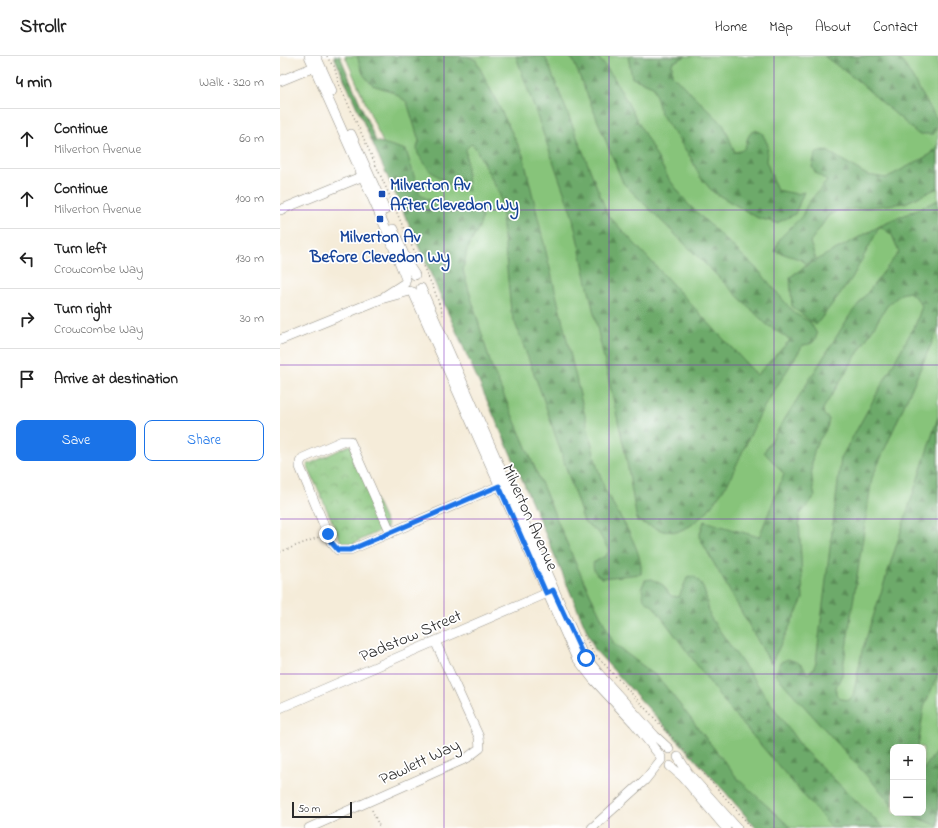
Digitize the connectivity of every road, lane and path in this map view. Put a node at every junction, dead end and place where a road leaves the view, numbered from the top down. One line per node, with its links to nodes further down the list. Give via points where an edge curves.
1 (309, 56): 3 (street)
2 (327, 56): 11 (path, via 334,66 339,84 409,241 434,290)
3 (317, 63): 4 (street); 5 (street)
4 (280, 81)
5 (366, 175): 6 (street); 7 (street); 8 (street, via 404,270)
6 (280, 210)
7 (415, 275): 8 (street, via 408,276); 9 (street, via 422,282)
8 (405, 281): 9 (street, via 405,286); 10 (street)
9 (415, 290): 10 (street); 13 (street, Milverton Avenue)
10 (381, 299): 12 (street)
11 (444, 318)
12 (280, 340)
13 (503, 485): 14 (street); 17 (street, Milverton Avenue)
14 (391, 533): 15 (street, via 343,551 338,550); 15 (street, via 350,441 346,440 303,458 300,462)
15 (328, 534): 16 (path)
16 (280, 552)
17 (550, 592): 19 (street, Padstow Street); 21 (street, Milverton Avenue, via 582,653); 23 (street, Milverton Avenue, via 576,657)
18 (582, 630): 30 (path, via 593,652 696,763)
19 (435, 641): 20 (street, Padstow Street); 24 (street, Pawlett Way, via 479,736 480,748 467,758)
20 (280, 708)
21 (669, 749): 22 (street, via 675,751); 23 (street, via 664,752)
22 (678, 757): 23 (street, via 676,762); 29 (street, via 688,773)
23 (665, 762): 27 (street); 28 (street, Milverton Avenue, via 683,778)
24 (369, 802): 25 (street, Pawlett Way); 26 (path)
25 (309, 828)
26 (380, 828)
27 (592, 828)
28 (726, 828)
29 (738, 828)
30 (752, 828)

